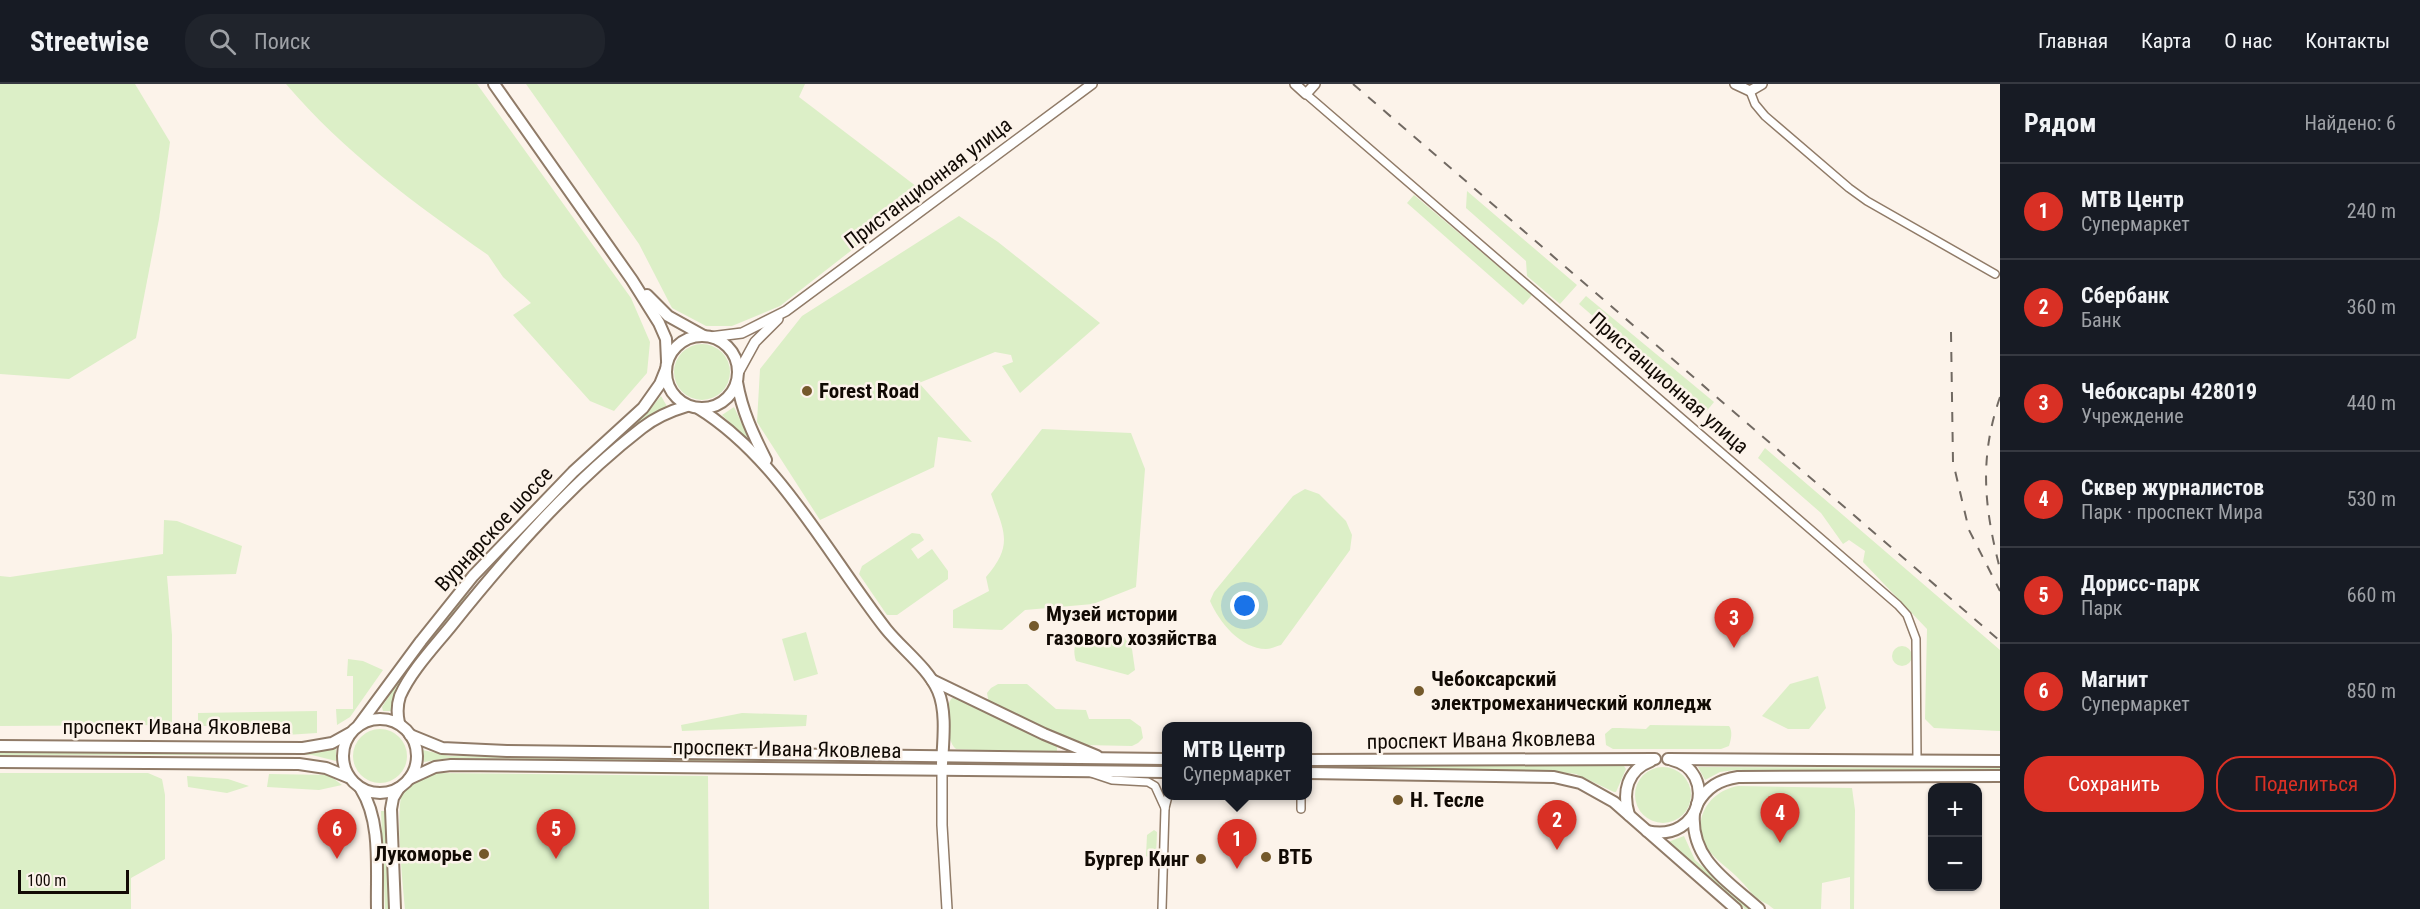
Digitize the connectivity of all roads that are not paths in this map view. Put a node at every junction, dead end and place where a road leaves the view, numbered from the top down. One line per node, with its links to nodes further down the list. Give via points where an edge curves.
1 (494, 84): 10 (main road)
2 (1092, 84): 11 (street, Пристанционная улица)
3 (1295, 84): 8 (street, Пристанционная улица)
4 (1315, 84): 8 (street)
5 (1735, 84): 7 (street)
6 (1762, 84): 7 (street)
7 (1750, 91): 9 (street, via 1766,116 1850,188)
8 (1306, 94): 34 (street, Пристанционная улица, via 1898,605 1907,615 1916,639)
9 (1995, 274)
10 (633, 280): 12 (main road, via 668,316); 13 (main road, via 666,339)
11 (786, 311): 12 (street, Пристанционная улица, via 742,333); 14 (street, Пристанционная улица, via 755,342)
12 (707, 336): 13 (main road, via 694,336 678,344); 14 (main road, via 735,355)
13 (667, 365): 15 (main road, via 670,390); 18 (main road, Вурнарское шоссе, via 660,384 643,408)
14 (737, 378): 16 (main road, via 732,393 718,405); 17 (main road, via 747,423)
15 (687, 405): 16 (main road); 19 (main road, Вурнарское шоссе, via 660,415 643,427)
16 (698, 408): 17 (main road, via 741,439)
17 (771, 471): 22 (main road, via 886,630)
18 (561, 484): 19 (main road); 20 (main road, Вурнарское шоссе)
19 (570, 493): 21 (main road, Вурнарское шоссе)
20 (473, 576): 21 (main road); 24 (main road, Вурнарское шоссе)
21 (484, 585): 23 (main road, Вурнарское шоссе, via 405,688 398,707)
22 (932, 680): 28 (main road, via 942,709); 29 (main road)
23 (399, 723): 24 (main road, via 378,718); 26 (main road)
24 (359, 725): 25 (main road)
25 (350, 733): 27 (main road, проспект Ивана Яковлева, via 332,743 303,748); 42 (main road, via 343,757)
26 (410, 735): 28 (main road, проспект Ивана Яковлева, via 442,747 485,750); 43 (main road, via 416,762)
27 (0, 746)
28 (943, 757): 29 (main road, проспект Ивана Яковлева); 37 (main road)
29 (1103, 758): 30 (main road, проспект Ивана Яковлева)
30 (1162, 759)
31 (1655, 759): 32 (main road); 33 (main road, проспект Ивана Яковлева); 51 (main road, via 1640,766 1629,780 1625,796)
32 (1668, 759): 34 (main road); 50 (main road, via 1684,765 1696,779)
33 (1312, 760)
34 (1917, 760): 35 (main road)
35 (2000, 761)
36 (0, 762): 42 (main road, проспект Ивана Яковлева, via 299,764 326,768)
37 (942, 770): 38 (main road, проспект Ивана Яковлева); 43 (main road, проспект Ивана Яковлева, via 451,765 435,767); 55 (street)
38 (1086, 771): 39 (main road, проспект Ивана Яковлева); 48 (street, via 1112,780 1148,782 1155,786)
39 (1162, 772)
40 (1312, 773): 51 (main road, проспект Ивана Яковлева, via 1561,778 1602,793)
41 (2000, 776): 50 (main road, via 1738,777 1708,788)
42 (348, 777): 44 (main road)
43 (409, 779): 45 (main road)
44 (361, 788): 45 (main road, via 384,793); 53 (main road, via 374,824)
45 (399, 788): 54 (main road, via 391,810)
46 (1167, 800): 48 (street)
47 (1301, 800): 49 (street)
48 (1166, 808): 56 (street)
49 (1301, 809)
50 (1696, 809): 52 (main road, via 1676,831); 58 (main road, via 1694,834 1699,850)
51 (1629, 815): 52 (main road)
52 (1647, 831): 57 (main road)
53 (377, 909)
54 (395, 909)
55 (947, 909)
56 (1162, 909)
57 (1736, 909)
58 (1759, 909)

